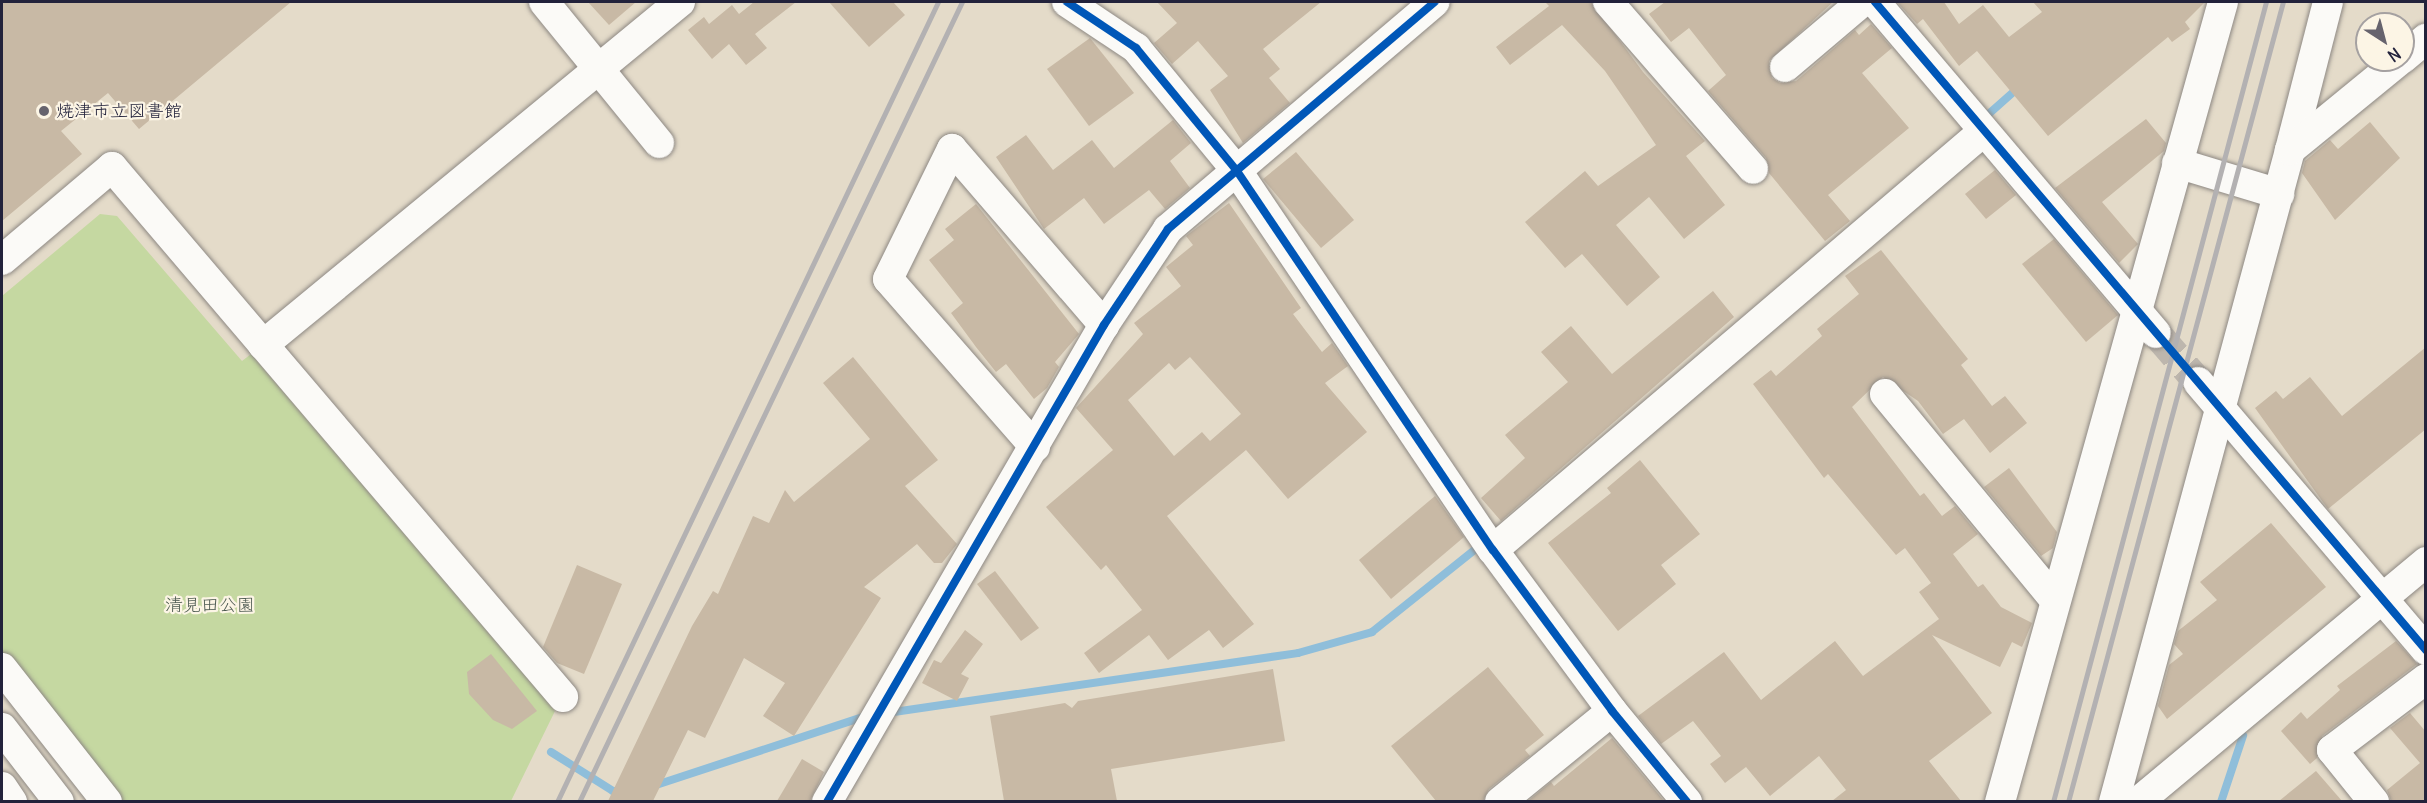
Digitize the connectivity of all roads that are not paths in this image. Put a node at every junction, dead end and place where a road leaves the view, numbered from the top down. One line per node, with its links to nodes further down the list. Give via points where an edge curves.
1 (544, 2): 10 (street)
2 (680, 2): 10 (street)
3 (1067, 2): 18 (street, via 1136,48)
4 (1435, 2): 18 (street)
5 (1608, 2): 17 (street)
6 (1863, 2): 11 (street)
7 (1875, 2): 13 (street)
8 (2223, 2): 16 (street)
9 (2328, 2): 15 (street)
10 (598, 67): 14 (street); 24 (street)
11 (1785, 67)
12 (2386, 72): 15 (street)
13 (1984, 130): 21 (street); 29 (street)
14 (659, 143)
15 (2290, 150): 19 (street)
16 (2177, 163): 19 (street); 21 (street)
17 (1753, 169)
18 (1237, 171): 22 (street, via 1168,229); 29 (street)
19 (2279, 194): 27 (street)
20 (2, 260): 24 (street, via 112,167)
21 (2136, 309): 23 (street); 32 (street)
22 (1104, 325): 28 (street); 28 (street, via 952,149 888,279)
23 (2156, 333)
24 (264, 345): 36 (street)
25 (2198, 382): 27 (street)
26 (1885, 394): 32 (street)
27 (2222, 411): 31 (street); 48 (street)
28 (1035, 447): 44 (street)
29 (1487, 541): 37 (street)
30 (2426, 562): 31 (street)
31 (2382, 597): 33 (street); 49 (street)
32 (2054, 598): 47 (street)
33 (2426, 650)
34 (2, 668): 43 (street)
35 (2426, 679): 40 (street, via 2332,750)
36 (562, 697)
37 (1612, 711): 45 (street); 46 (street)
38 (2, 728): 42 (street)
39 (2, 787): 41 (street)
40 (2362, 797)
41 (12, 801)
42 (59, 801)
43 (107, 801)
44 (827, 801)
45 (1500, 801)
46 (1688, 801)
47 (2000, 801)
48 (2114, 801)
49 (2138, 801)

